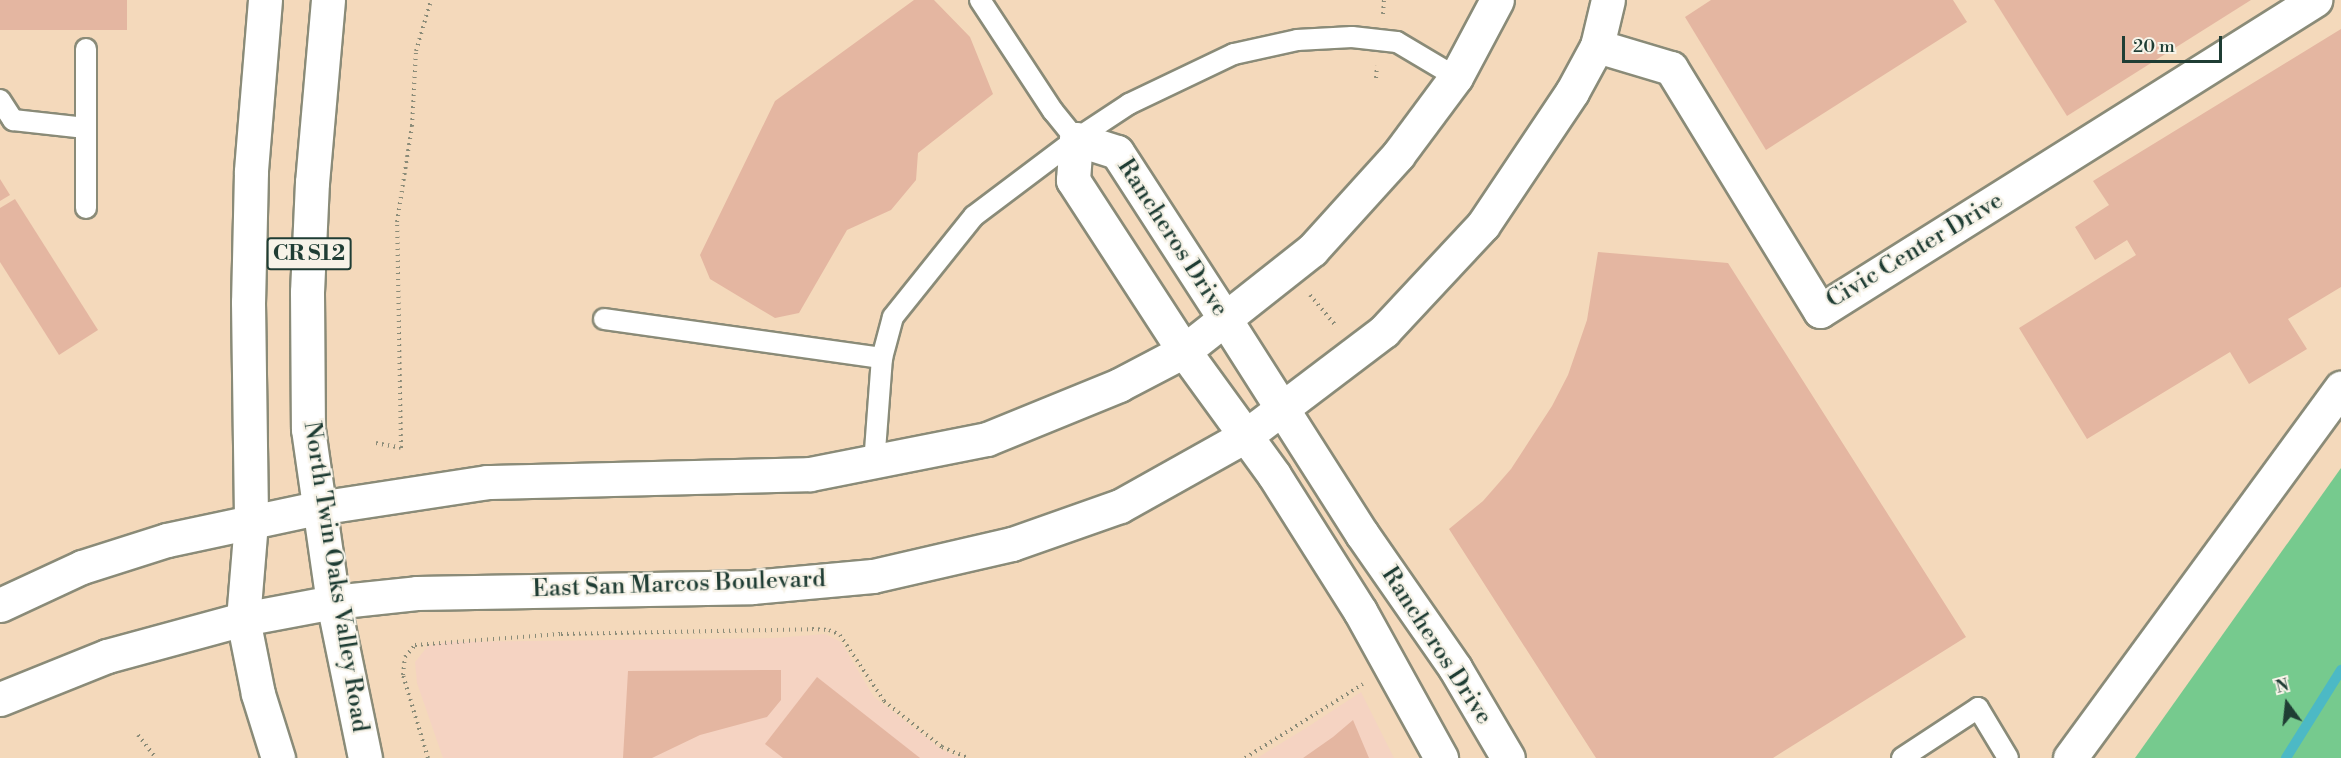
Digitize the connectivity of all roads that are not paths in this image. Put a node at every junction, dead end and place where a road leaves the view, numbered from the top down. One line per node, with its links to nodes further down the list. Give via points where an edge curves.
1 (265, 0): 23 (main road, CR S12, via 257,77 248,278)
2 (328, 0): 22 (main road, North Twin Oaks Valley Road / CR S12, via 307,292 308,429)
3 (980, 0): 12 (lane, via 1053,111)
4 (1497, 0): 9 (main road)
5 (1608, 0): 7 (main road, East San Marcos Boulevard)
6 (2315, 0): 7 (main road, Civic Center Drive, via 1820,310 1671,69)
7 (1597, 46): 19 (main road, East San Marcos Boulevard, via 1572,92 1483,225 1384,331)
8 (86, 49): 11 (lane)
9 (1456, 76): 12 (lane, via 1397,42 1352,37 1296,40 1234,54 1129,104); 15 (main road, via 1398,155 1312,250)
10 (0, 100): 11 (lane, via 13,120)
11 (86, 128): 13 (lane)
12 (1076, 139): 15 (main road, Rancheros Drive, via 1117,152); 16 (main road, Rancheros Drive, via 1073,180); 17 (lane, via 974,216 893,317)
13 (86, 208)
14 (604, 319): 17 (lane)
15 (1225, 319): 16 (main road); 19 (main road, Rancheros Drive)
16 (1184, 351): 20 (main road, Rancheros Drive); 21 (main road, via 1119,385 987,439)
17 (882, 358): 21 (lane)
18 (2341, 388): 34 (main road)
19 (1284, 407): 20 (main road, East San Marcos Boulevard); 31 (main road, Rancheros Drive, via 1362,534 1455,668)
20 (1247, 435): 24 (main road, East San Marcos Boulevard, via 1120,506 1012,544 873,576 752,587 625,586 417,593); 30 (main road, Rancheros Drive, via 1385,651)
21 (874, 464): 22 (main road, via 810,474 487,482)
22 (318, 508): 23 (main road); 24 (main road, North Twin Oaks Valley Road / CR S12)
23 (251, 522): 25 (main road, via 166,540 82,567); 26 (main road)
24 (333, 602): 26 (main road, East San Marcos Boulevard); 29 (main road, North Twin Oaks Valley Road)
25 (0, 605)
26 (243, 620): 27 (main road, East San Marcos Boulevard, via 107,656); 28 (main road, via 258,694)
27 (0, 699)
28 (278, 758)
29 (365, 758)
30 (1441, 758)
31 (1508, 758)
32 (1902, 758): 33 (lane, via 1978,708)
33 (2008, 758)
34 (2070, 758)

